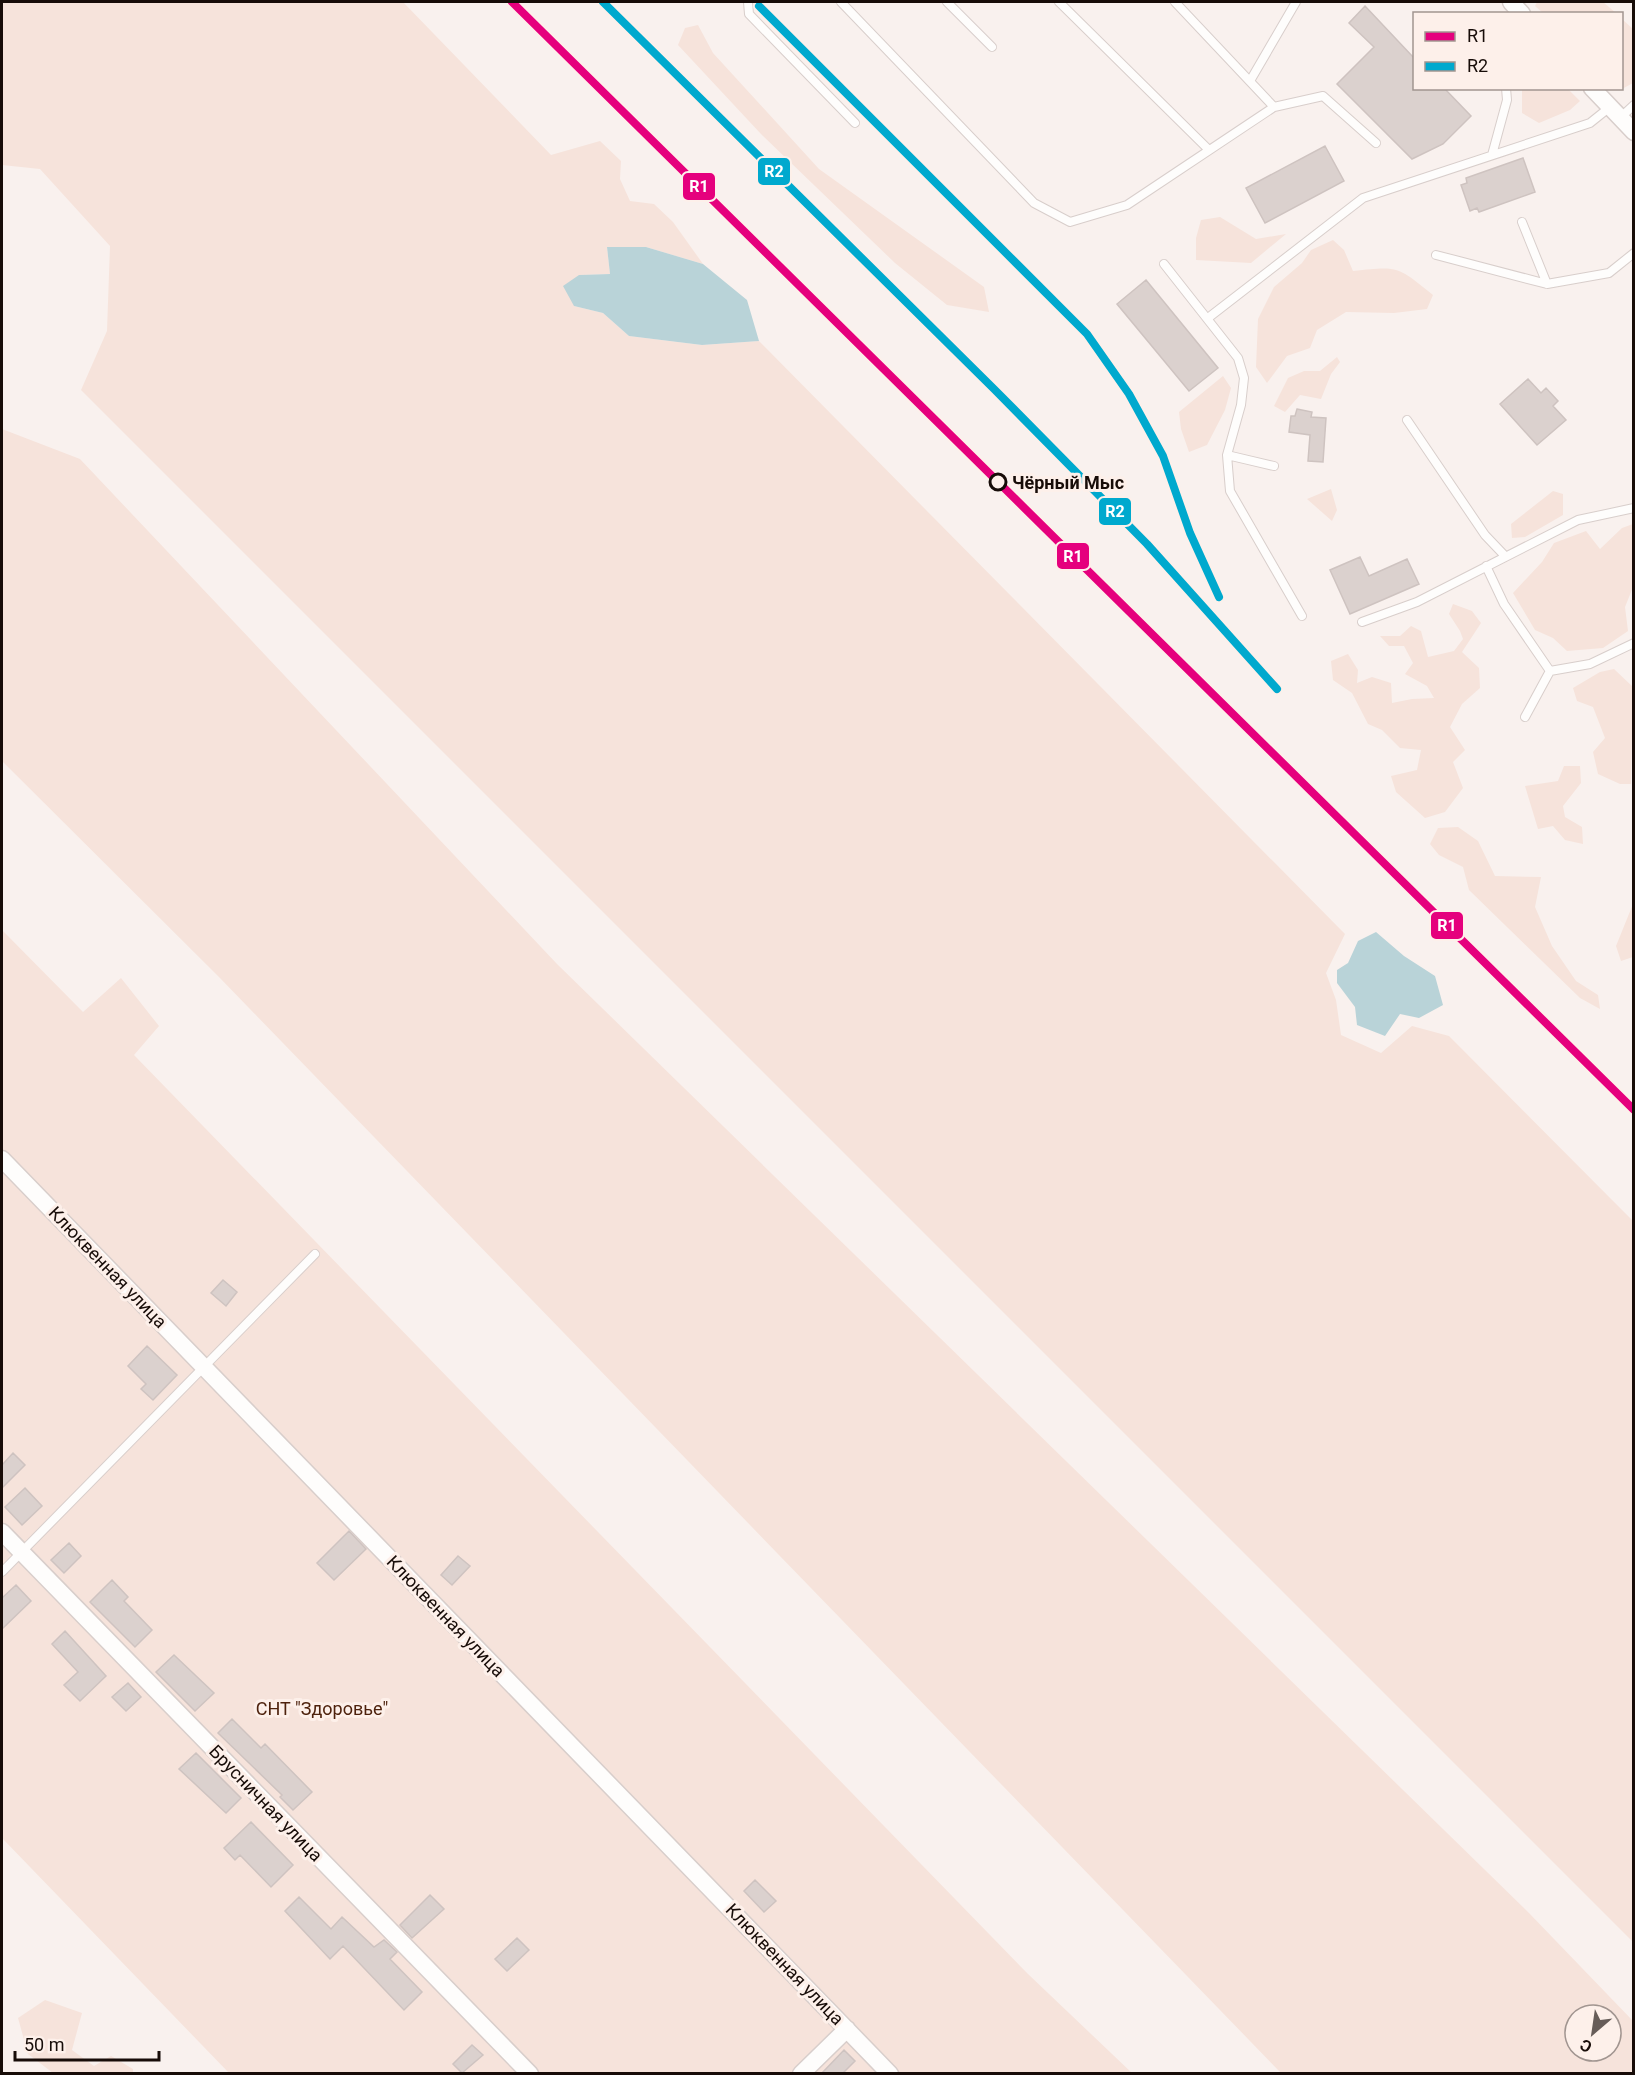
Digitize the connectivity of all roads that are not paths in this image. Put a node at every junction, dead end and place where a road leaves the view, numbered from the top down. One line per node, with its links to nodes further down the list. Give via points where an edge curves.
1 (748, 2): 14 (lane, via 748,14)
2 (841, 2): 17 (lane, via 1034,204 1070,222 1127,205)
3 (947, 2): 7 (lane)
4 (1059, 2): 17 (lane)
5 (1175, 2): 8 (lane)
6 (1296, 2): 8 (lane)
7 (992, 47)
8 (1250, 81): 12 (lane)
9 (1506, 90): 18 (lane)
10 (1594, 90): 13 (street)
11 (1634, 105): 13 (lane)
12 (1274, 107): 16 (lane, via 1323,96); 17 (lane)
13 (1615, 112): 15 (street); 18 (lane)
14 (855, 123)
15 (1634, 132)
16 (1376, 143)
17 (1209, 150)
18 (1492, 155): 24 (lane, via 1363,198)
19 (1522, 222): 23 (lane)
20 (1634, 253): 23 (lane, via 1609,273)
21 (1436, 255): 23 (lane)
22 (1164, 264): 24 (lane)
23 (1547, 284)
24 (1208, 318): 26 (lane, via 1238,358 1244,378)
25 (1407, 420): 29 (lane, via 1485,535)
26 (1227, 454): 27 (lane); 31 (lane, via 1230,491)
27 (1274, 466)
28 (1634, 508): 29 (lane, via 1578,520)
29 (1505, 556): 30 (lane)
30 (1486, 566): 32 (lane, via 1417,602); 34 (lane, via 1504,604)
31 (1302, 616)
32 (1362, 622)
33 (1634, 642): 34 (lane, via 1590,664)
34 (1550, 671): 35 (lane)
35 (1525, 717)
36 (2, 1159): 38 (street, Клюквенная улица)
37 (315, 1254): 38 (lane)
38 (206, 1368): 40 (lane); 42 (street, Клюквенная улица)
39 (2, 1532): 40 (street, Брусничная улица)
40 (22, 1553): 41 (lane); 43 (street, Брусничная улица)
41 (2, 1572)
42 (847, 2029): 44 (street); 45 (street, Клюквенная улица)
43 (530, 2073)
44 (801, 2073)
45 (890, 2073)

